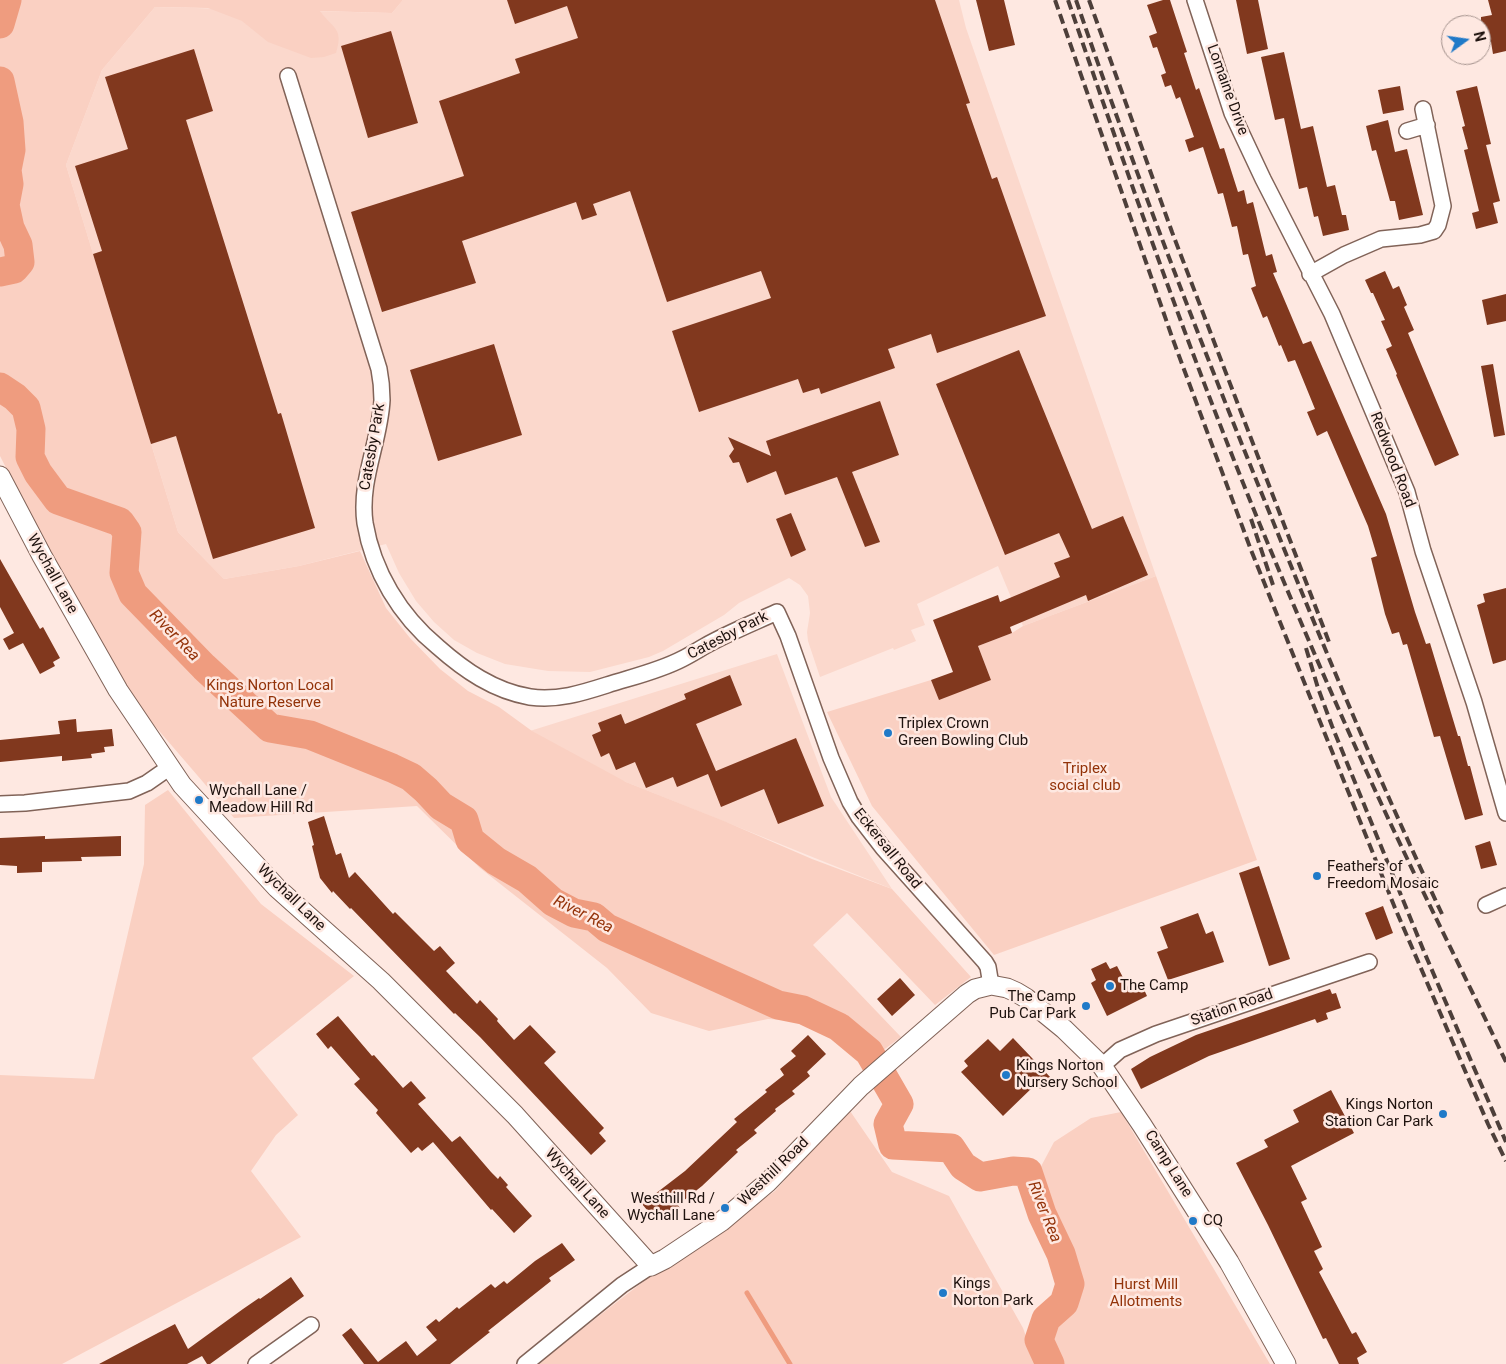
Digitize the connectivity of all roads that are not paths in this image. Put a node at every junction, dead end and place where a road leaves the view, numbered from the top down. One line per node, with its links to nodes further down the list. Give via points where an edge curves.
1 (1195, 0): 6 (street, Lomaine Drive, via 1232,113)
2 (288, 76): 9 (street, Catesby Park, via 379,370 381,409 364,492 368,536 388,588 420,631 456,663 490,684 523,695 556,698 582,693 671,664)
3 (1423, 109): 4 (street)
4 (1427, 125): 5 (street); 7 (street, via 1443,206 1438,225 1420,235 1381,239)
5 (1407, 131)
6 (1263, 178): 7 (street, Redwood Road)
7 (1310, 274): 12 (street, Redwood Road, via 1332,314 1407,492)
8 (0, 476): 10 (street, Wychall Lane, via 118,690)
9 (777, 612): 16 (street, Eckersall Road, via 850,802 879,843 988,967)
10 (170, 766): 11 (street, via 147,783 129,791); 18 (street, Wychall Lane, via 182,785 277,888 380,981 515,1115)
11 (0, 804)
12 (1506, 813)
13 (1506, 896): 14 (street)
14 (1486, 905)
15 (1369, 962): 17 (street, Station Road, via 1156,1034 1120,1050)
16 (991, 985): 17 (street, Camp Lane, via 1007,988 1026,998 1064,1028); 18 (street, Westhill Road, via 967,994 861,1086 768,1182 722,1221)
17 (1102, 1066): 22 (street, Camp Lane, via 1229,1262)
18 (650, 1266): 21 (street, Westhill Road)
19 (311, 1325): 20 (street)
20 (256, 1364)
21 (525, 1364)
22 (1286, 1364)

